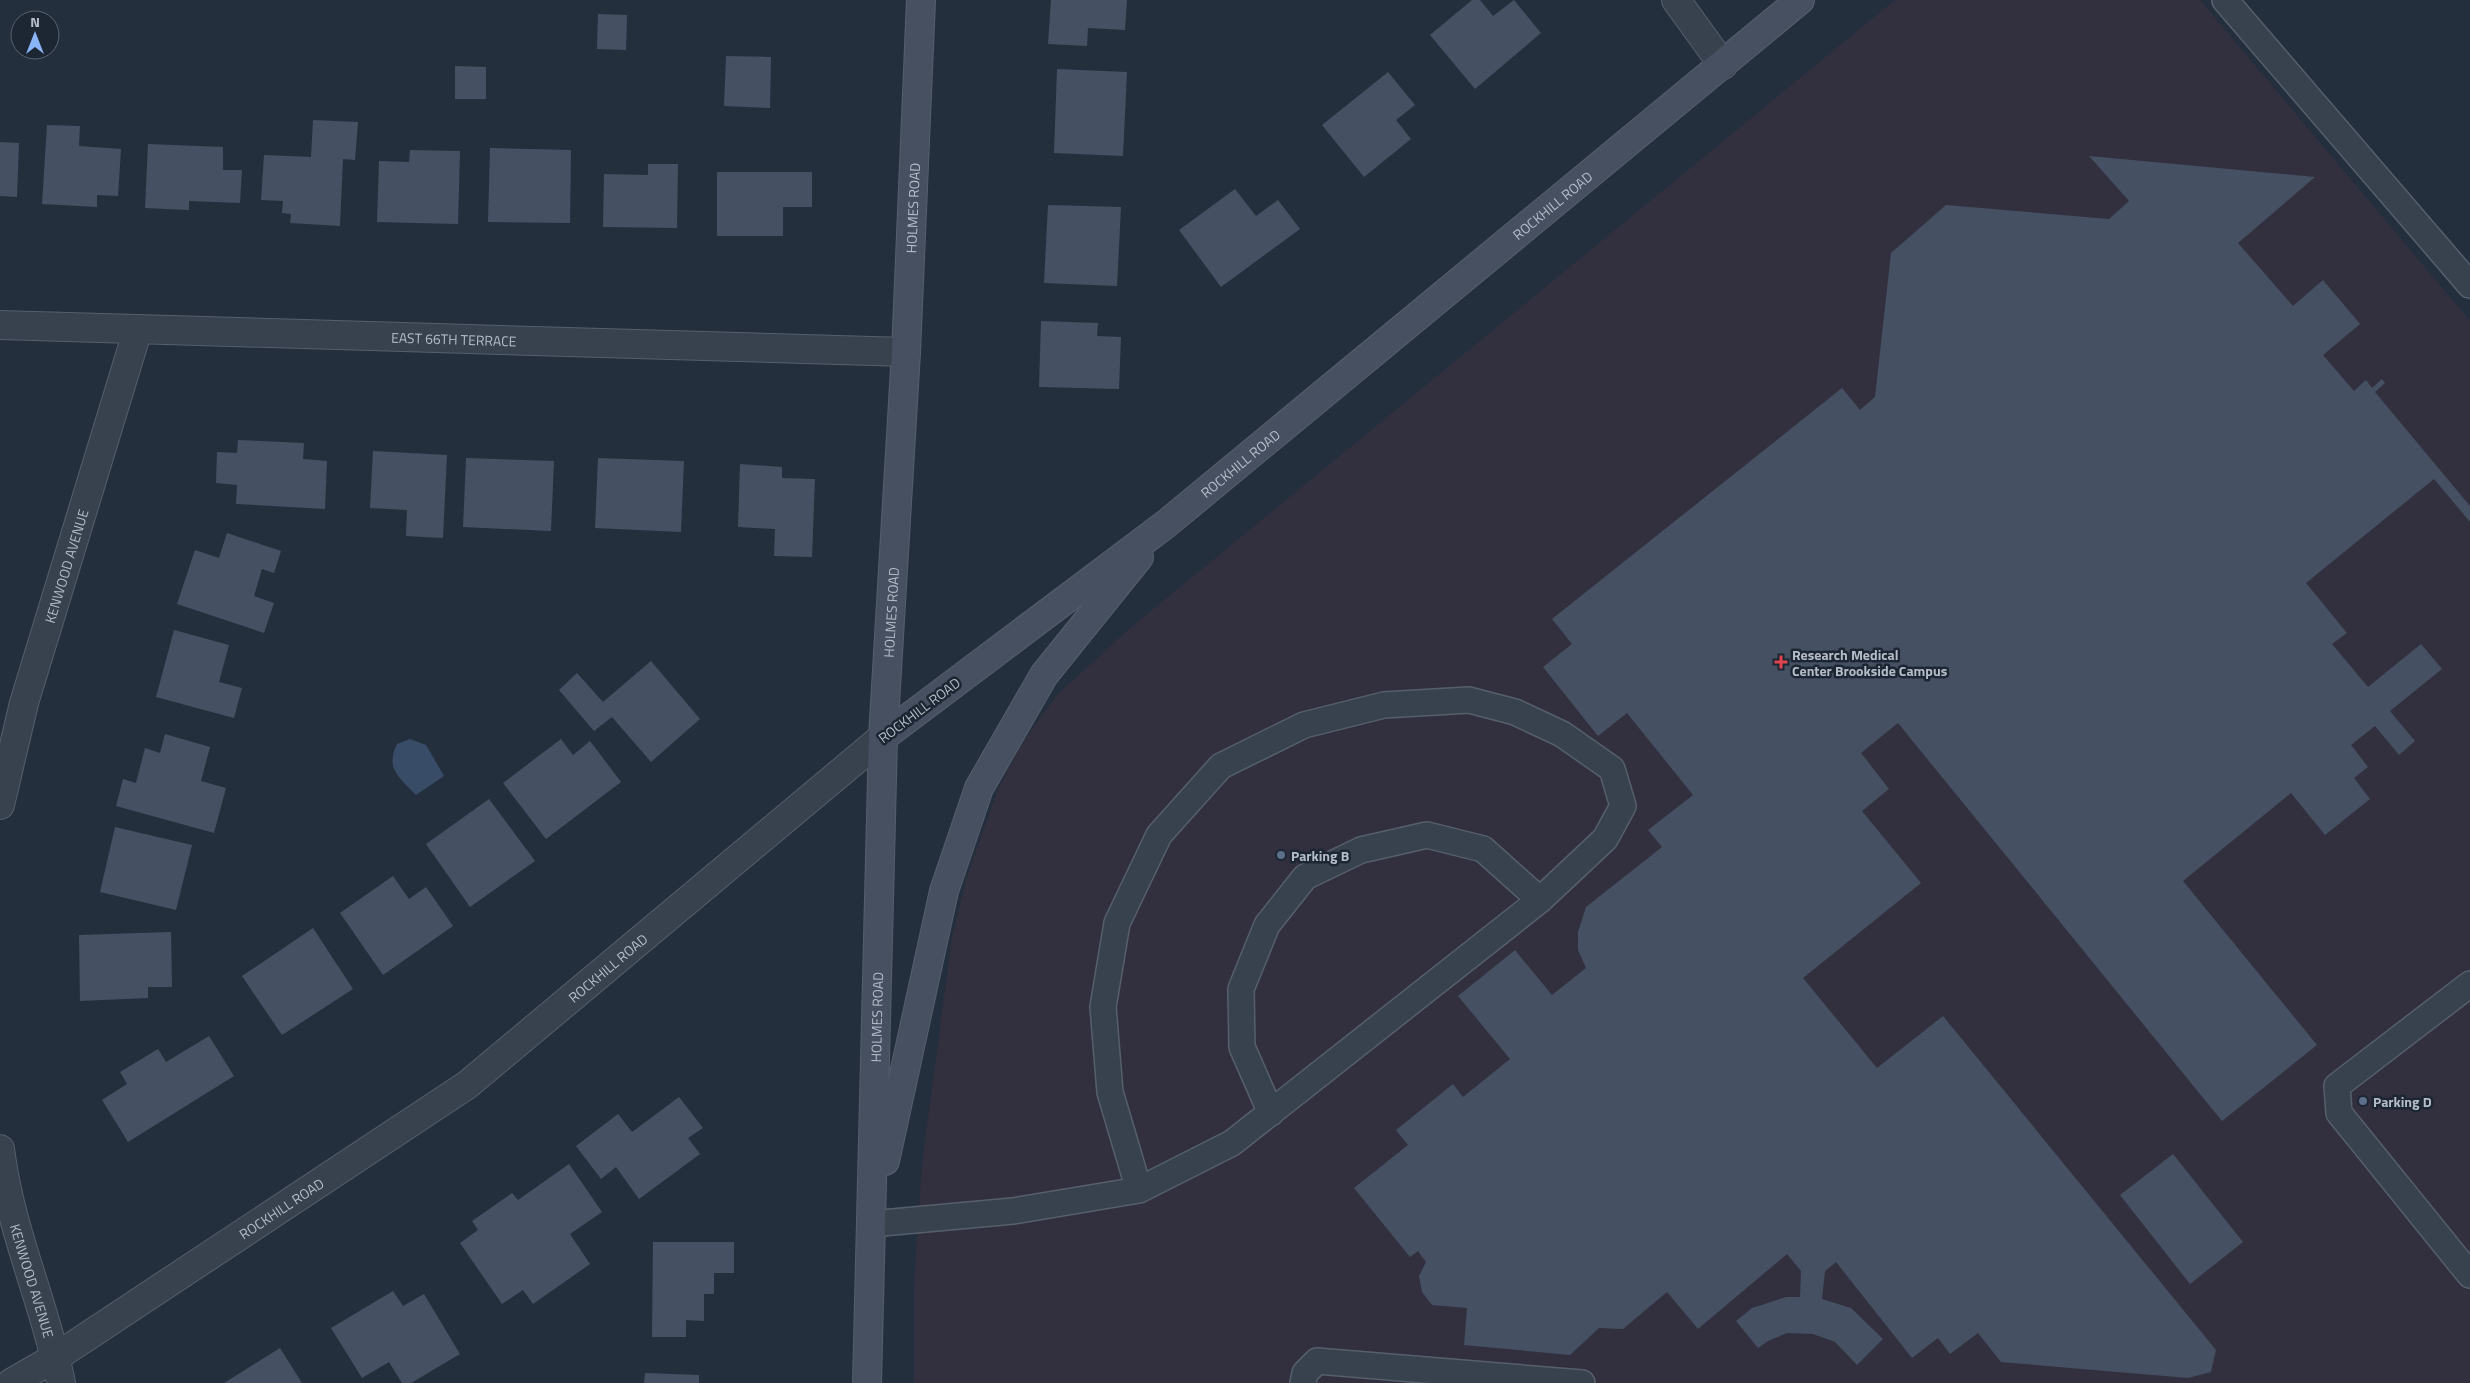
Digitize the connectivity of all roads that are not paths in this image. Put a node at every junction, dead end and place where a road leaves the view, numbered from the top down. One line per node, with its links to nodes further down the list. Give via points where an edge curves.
1 (921, 0): 9 (main road, HOLMES ROAD)
2 (1676, 0): 5 (street)
3 (1800, 0): 5 (main road, ROCKHILL ROAD)
4 (2225, 0): 6 (lane)
5 (1723, 66): 10 (main road, ROCKHILL ROAD)
6 (2470, 285)
7 (0, 325): 8 (street, EAST 66TH TERRACE)
8 (138, 329): 9 (street, EAST 66TH TERRACE); 12 (street, KENWOOD AVENUE, via 24,703)
9 (906, 352): 11 (main road, HOLMES ROAD)
10 (1166, 524): 11 (main road, ROCKHILL ROAD); 18 (main road, HOLMES ROAD, via 1044,675 979,788 944,891)
11 (883, 737): 18 (main road, HOLMES ROAD); 20 (street, ROCKHILL ROAD, via 467,1085)
12 (0, 805)
13 (1540, 900): 15 (lane); 15 (lane, via 1483,849 1427,835 1361,850 1305,877 1267,926 1241,989 1242,1047); 17 (lane, via 1605,839 1623,806 1612,769 1562,734 1515,712 1469,700 1384,705 1304,725 1221,766 1159,835 1117,923 1103,1007 1104,1026 1110,1092)
14 (2470, 984): 19 (lane, via 2337,1086 2339,1113)
15 (1271, 1112): 17 (lane, via 1232,1142)
16 (0, 1149): 20 (street, KENWOOD AVENUE, via 26,1265)
17 (1139, 1190): 18 (lane, via 1013,1211)
18 (871, 1224): 23 (main road, HOLMES ROAD)
19 (2470, 1275)
20 (56, 1357): 21 (street, ROCKHILL ROAD); 22 (street, KENWOOD AVENUE)
21 (11, 1383)
22 (61, 1383)
23 (867, 1383)
24 (1302, 1383): 25 (lane, via 1305,1373 1318,1361)
25 (1582, 1383)

